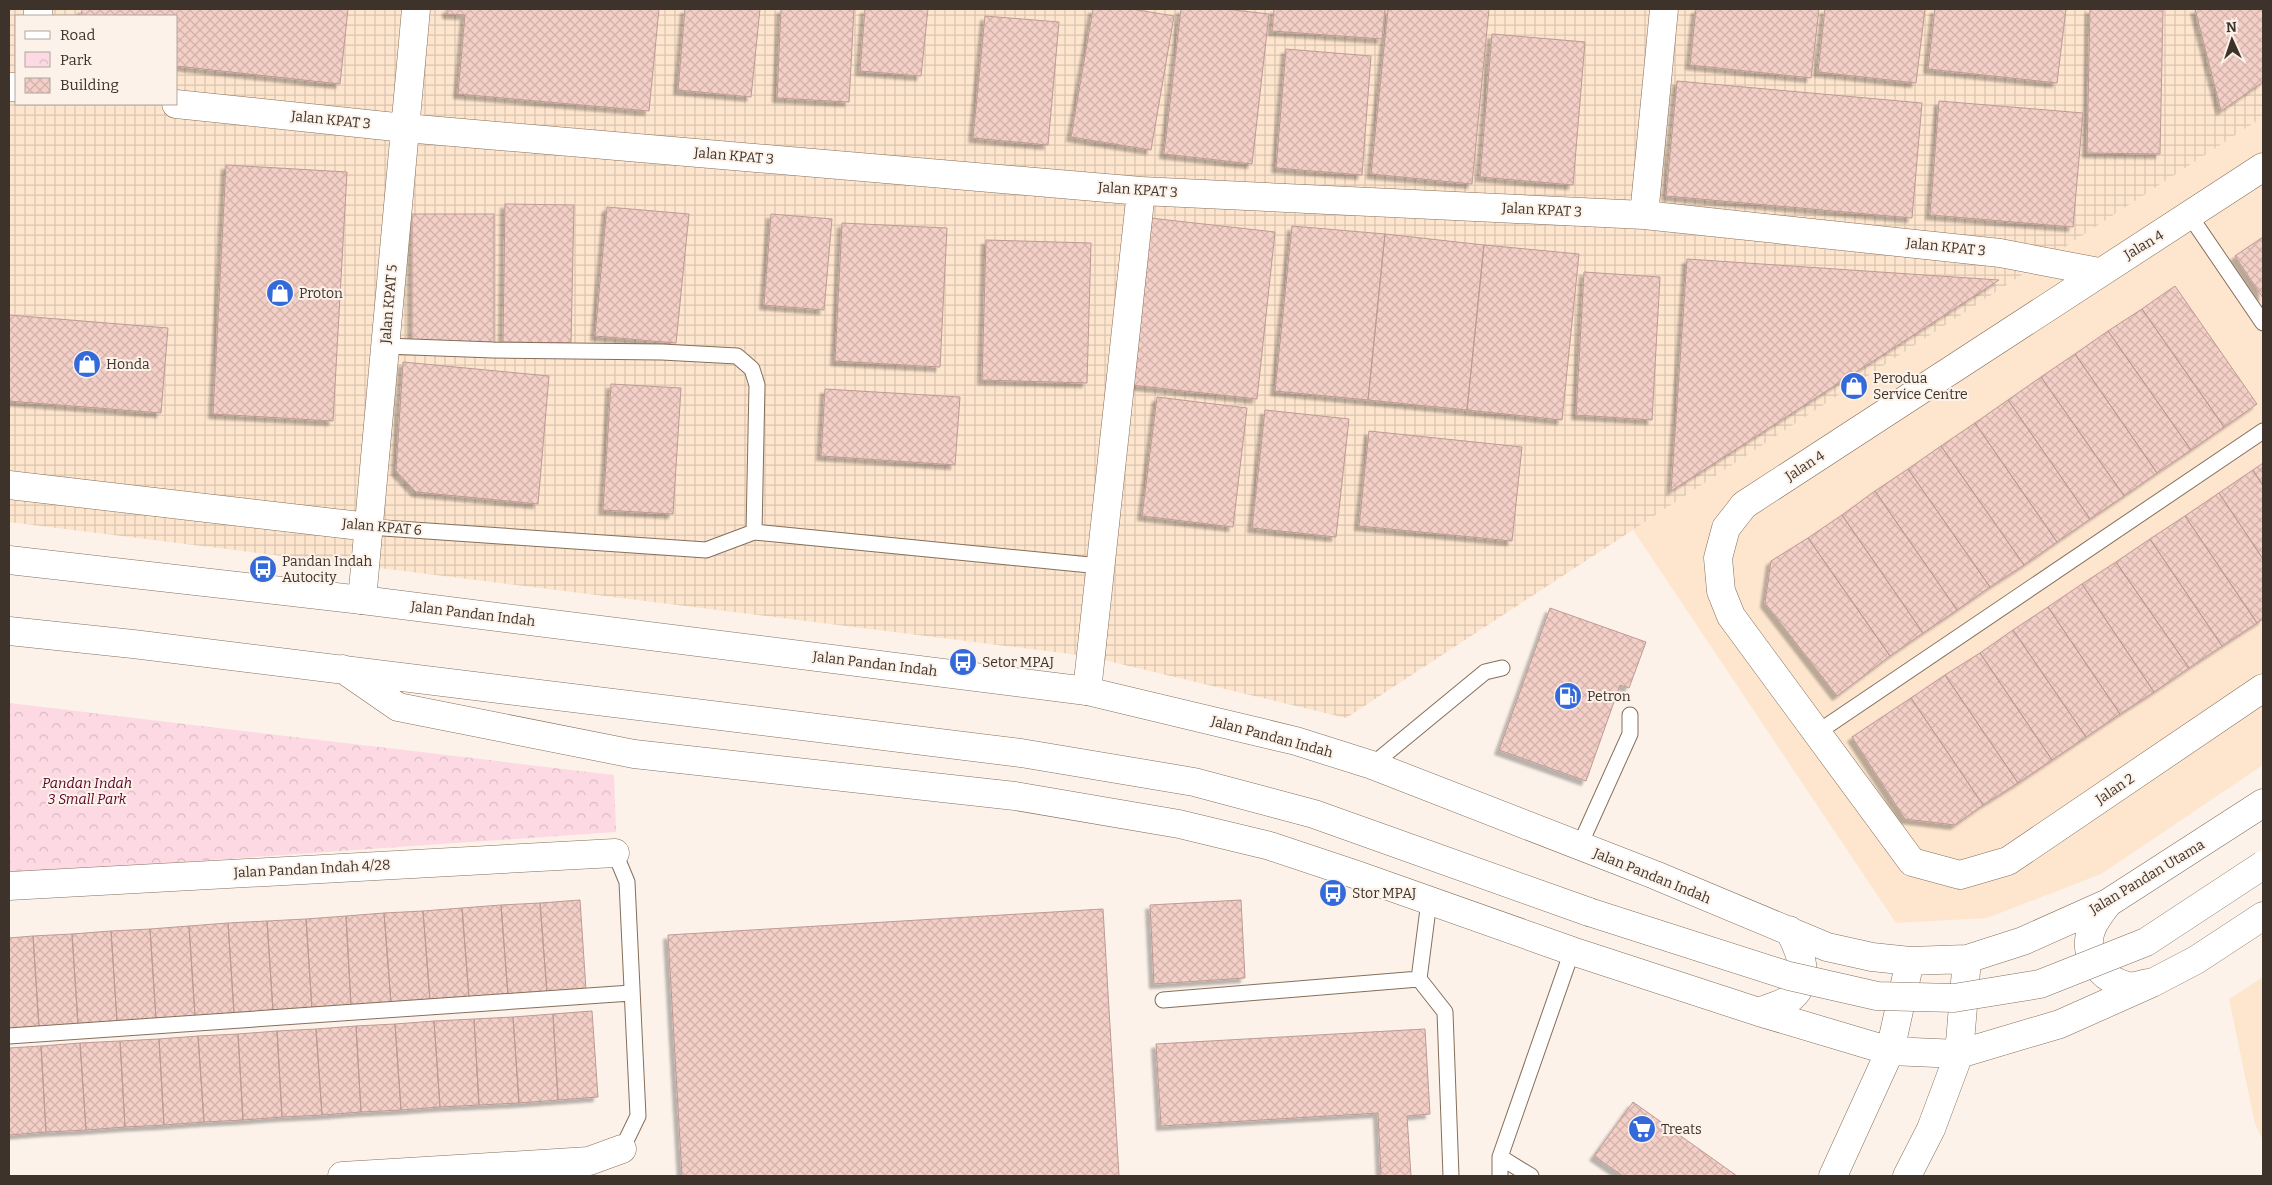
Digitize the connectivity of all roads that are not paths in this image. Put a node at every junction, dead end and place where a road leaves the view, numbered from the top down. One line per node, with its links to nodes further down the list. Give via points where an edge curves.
1 (416, 9): 4 (main road, Jalan KPAT 5)
2 (1664, 9): 7 (main road)
3 (178, 104): 4 (main road, Jalan KPAT 3)
4 (405, 128): 6 (main road, Jalan KPAT 3); 11 (main road, Jalan KPAT 5)
5 (2263, 167): 8 (main road, Jalan 4)
6 (1141, 191): 7 (main road, Jalan KPAT 3); 17 (main road)
7 (1644, 215): 9 (main road, Jalan KPAT 3, via 2000,253)
8 (2190, 216): 9 (main road, Jalan 4); 10 (lane)
9 (2099, 272): 25 (main road, Jalan 4, via 1744,505 1726,528 1718,558 1721,591 1732,616)
10 (2263, 323)
11 (385, 346): 14 (main road, Jalan KPAT 5); 15 (lane, via 737,356 752,369 757,385)
12 (2263, 431): 25 (lane)
13 (9, 485): 14 (main road, Jalan KPAT 6)
14 (368, 527): 15 (lane, Jalan KPAT 6, via 706,550); 18 (main road, Jalan KPAT 5)
15 (754, 532): 17 (lane)
16 (9, 560): 18 (main road, Jalan Pandan Indah)
17 (1100, 566): 23 (main road)
18 (362, 600): 23 (main road, Jalan Pandan Indah)
19 (9, 631): 21 (main road)
20 (1502, 668): 26 (lane, via 1485,672)
21 (343, 669): 30 (main road, bridge, via 1021,753 1194,782 1314,814 1589,912 1789,976 1878,996 1954,998 2040,984 2146,942); 33 (main road, via 398,707 634,754 1015,796 1179,824 1270,846)
22 (2263, 688): 31 (main road, Jalan 2, via 2008,861)
23 (1087, 691): 26 (main road, Jalan Pandan Indah, via 1296,741)
24 (1630, 715): 28 (lane, via 1630,734)
25 (1818, 732): 31 (main road, Jalan 4, via 1912,862)
26 (1372, 764): 28 (main road, Jalan Pandan Indah)
27 (2263, 803): 34 (main road, Jalan Pandan Utama)
28 (1579, 847): 36 (main road, Jalan Pandan Indah)
29 (615, 853): 32 (main road, Jalan Pandan Indah 4/28); 42 (lane, via 627,882)
30 (2263, 864)
31 (1960, 875)
32 (9, 886)
33 (1430, 901): 37 (main road); 40 (lane)
34 (2108, 903): 38 (main road, Jalan Pandan Utama, via 2023,941); 41 (main road, via 2093,924 2089,940 2092,960 2099,970 2130,986)
35 (2263, 916): 41 (main road, via 2196,960)
36 (1789, 930): 39 (main road, Jalan Pandan Indah, via 1827,946 1872,957); 44 (main road, via 1804,968 1800,986 1788,1000)
37 (1572, 951): 44 (main road); 49 (lane)
38 (1967, 959): 39 (main road, Jalan Pandan Utama); 47 (main road)
39 (1910, 961): 46 (main road)
40 (1419, 979): 43 (lane); 52 (lane, via 1445,1012)
41 (2152, 983): 47 (main road, via 2060,1024)
42 (632, 993): 45 (lane); 48 (lane, via 638,1116)
43 (1164, 1000)
44 (1759, 1012): 46 (main road)
45 (9, 1036)
46 (1890, 1051): 47 (main road); 55 (main road)
47 (1959, 1054): 56 (main road, via 1931,1129)
48 (622, 1149): 50 (main road, via 589,1160)
49 (1500, 1157): 53 (lane); 54 (lane)
50 (392, 1175): 51 (main road)
51 (342, 1176)
52 (1451, 1176)
53 (1500, 1176)
54 (1531, 1176)
55 (1833, 1176)
56 (1907, 1176)

